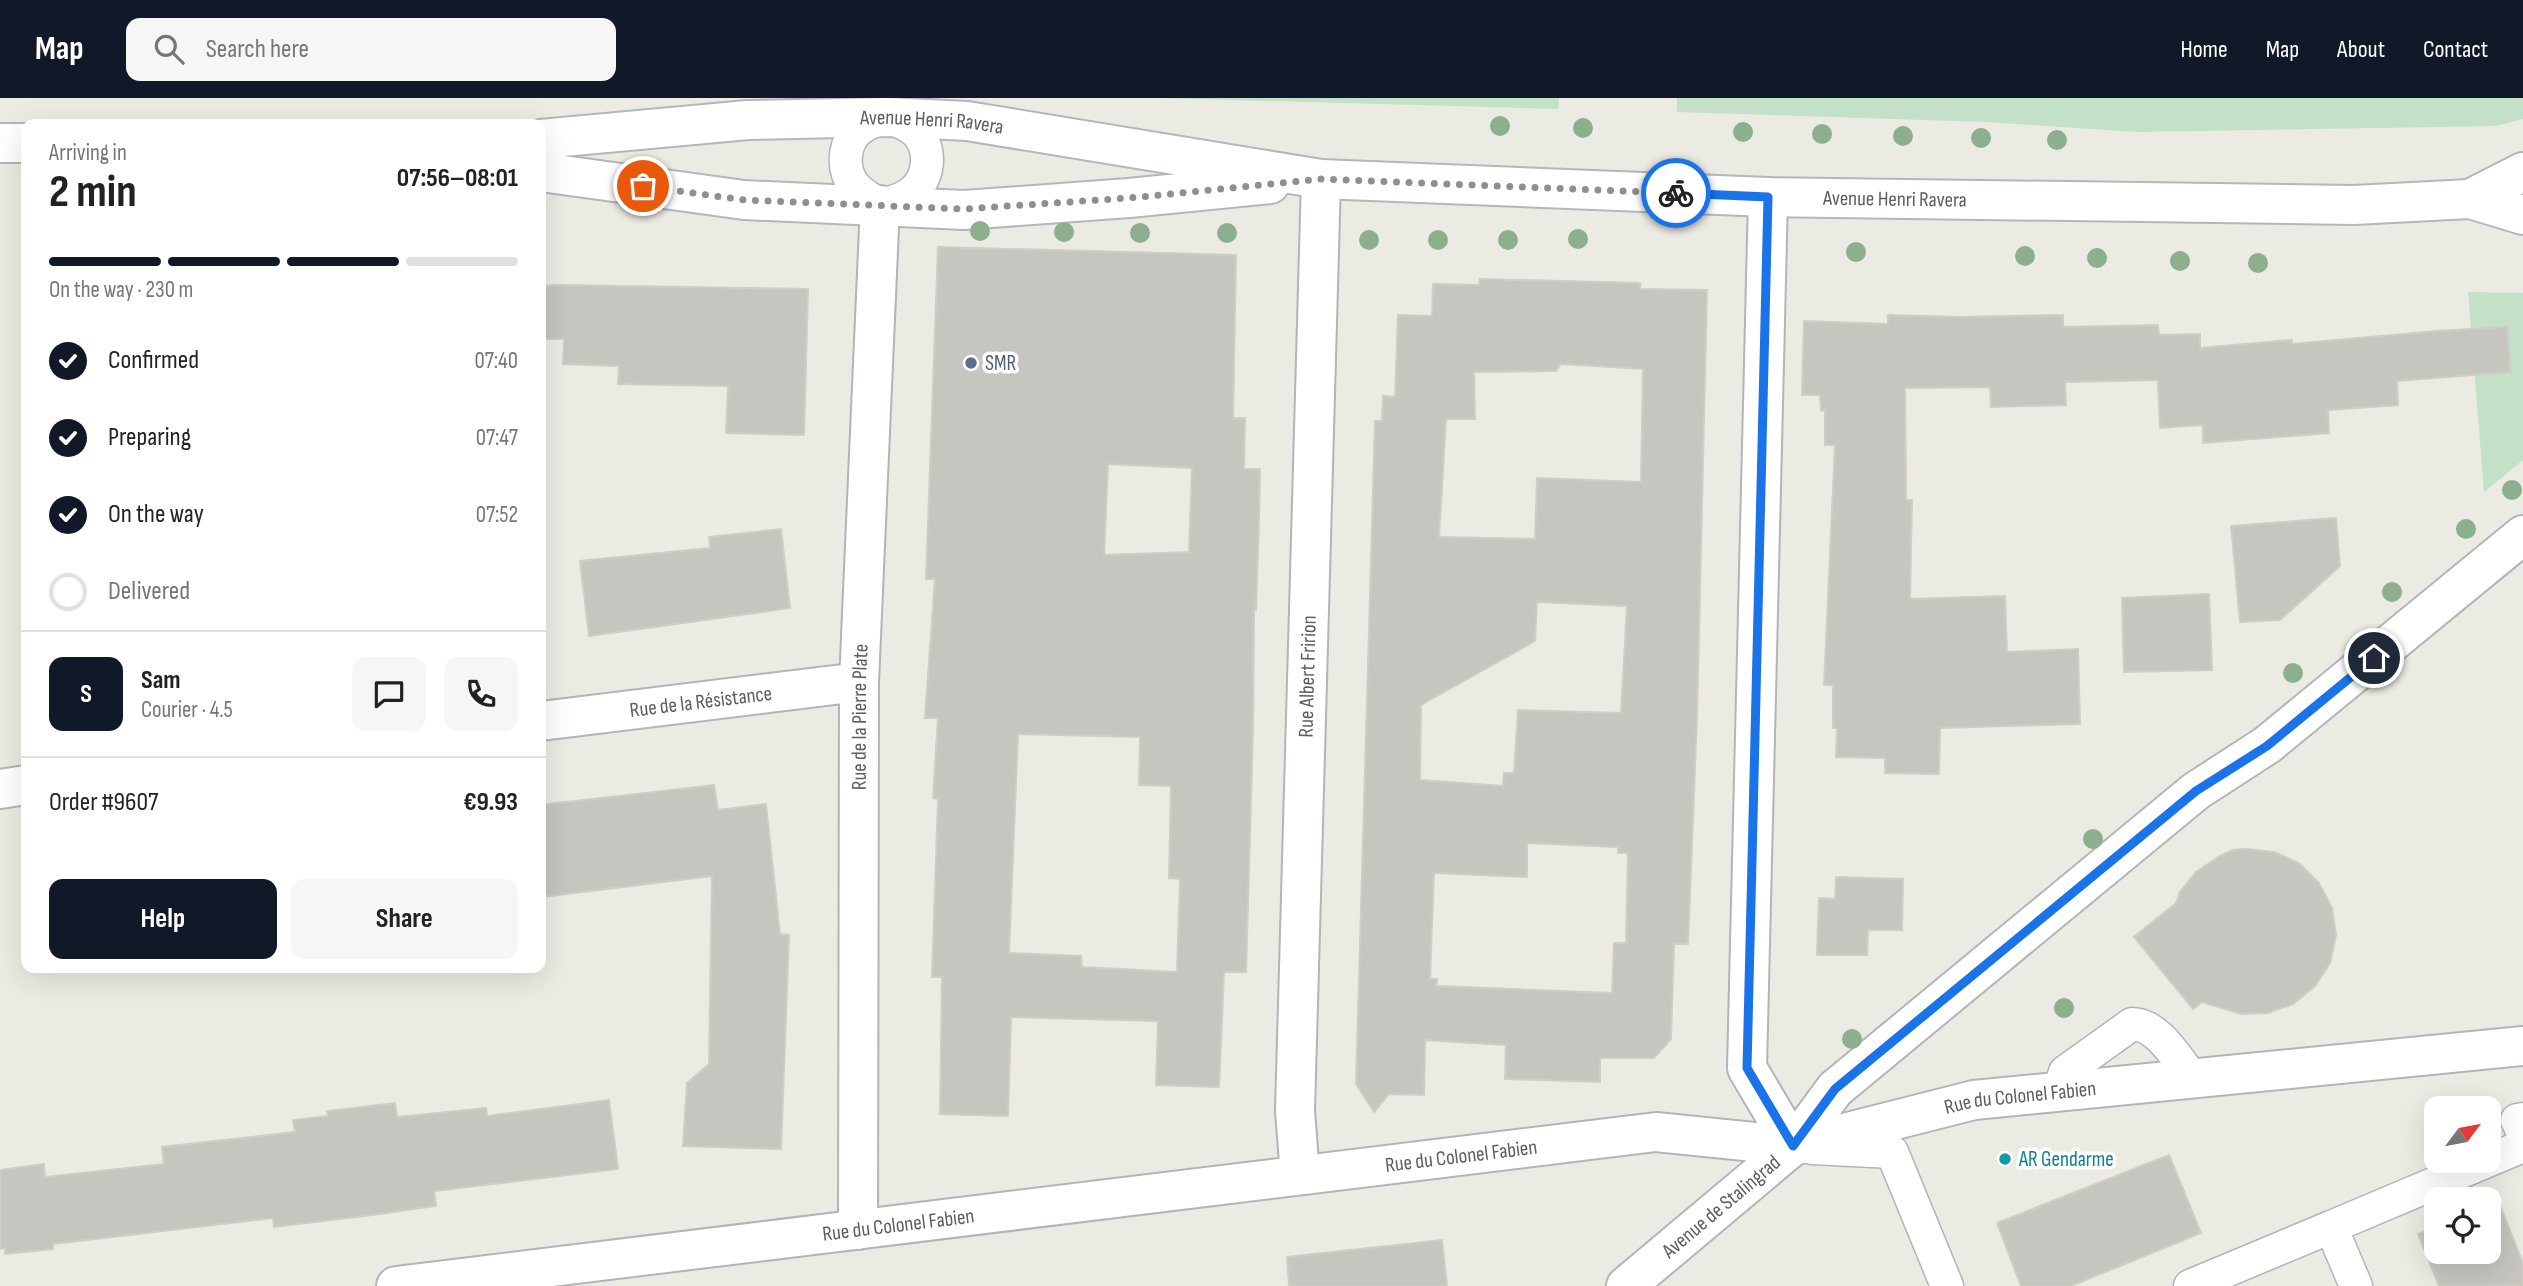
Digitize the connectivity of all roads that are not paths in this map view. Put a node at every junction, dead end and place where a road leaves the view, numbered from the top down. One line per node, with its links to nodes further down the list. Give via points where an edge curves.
1 (888, 117): 2 (street, Avenue Henri Ravera, via 748,120); 7 (street, Avenue Henri Ravera, via 967,121); 10 (lane, via 859,129 845,156 853,185); 10 (lane, via 918,133 926,148 927,165 922,181 911,193)
2 (546, 139)
3 (0, 143): 4 (street)
4 (21, 143)
5 (2523, 172): 9 (street, Avenue Henri Ravera)
6 (546, 174): 10 (street, Avenue Henri Ravera, via 744,200)
7 (1321, 179): 8 (street, Avenue Henri Ravera); 10 (street, Avenue Henri Ravera, via 964,209); 24 (street, Rue Albert Fririon, via 1295,1111)
8 (1768, 197): 9 (street, Avenue Henri Ravera, via 2340,205); 22 (street, via 1747,1068)
9 (2470, 199): 11 (street, Avenue Henri Ravera)
10 (880, 205): 13 (street, Rue de la Pierre Plate)
11 (2523, 215)
12 (2523, 535): 22 (street, Avenue de Stalingrad, via 2267,746 2196,791 1835,1089)
13 (859, 682): 14 (street, Rue de la Résistance); 26 (street, Rue de la Pierre Plate)
14 (546, 720)
15 (21, 786): 16 (street)
16 (0, 789)
17 (2523, 1046): 18 (street, Rue du Colonel Fabien)
18 (2193, 1079): 19 (street, Rue du Colonel Fabien); 19 (lane, via 2153,1031 2132,1024 2065,1072)
19 (2058, 1093): 22 (street, Rue du Colonel Fabien, via 1974,1100)
20 (2523, 1119): 21 (lane, via 2518,1120)
21 (2523, 1133)
22 (1793, 1146): 24 (street, Rue du Colonel Fabien, via 1656,1132); 28 (street, Avenue de Stalingrad); 29 (lane, via 1892,1152)
23 (2523, 1146): 25 (lane)
24 (1300, 1175): 26 (street, Rue du Colonel Fabien)
25 (2331, 1227): 30 (lane); 31 (lane)
26 (858, 1230): 27 (street, Rue du Colonel Fabien)
27 (396, 1286)
28 (1626, 1286)
29 (1947, 1286)
30 (2190, 1286)
31 (2356, 1286)

